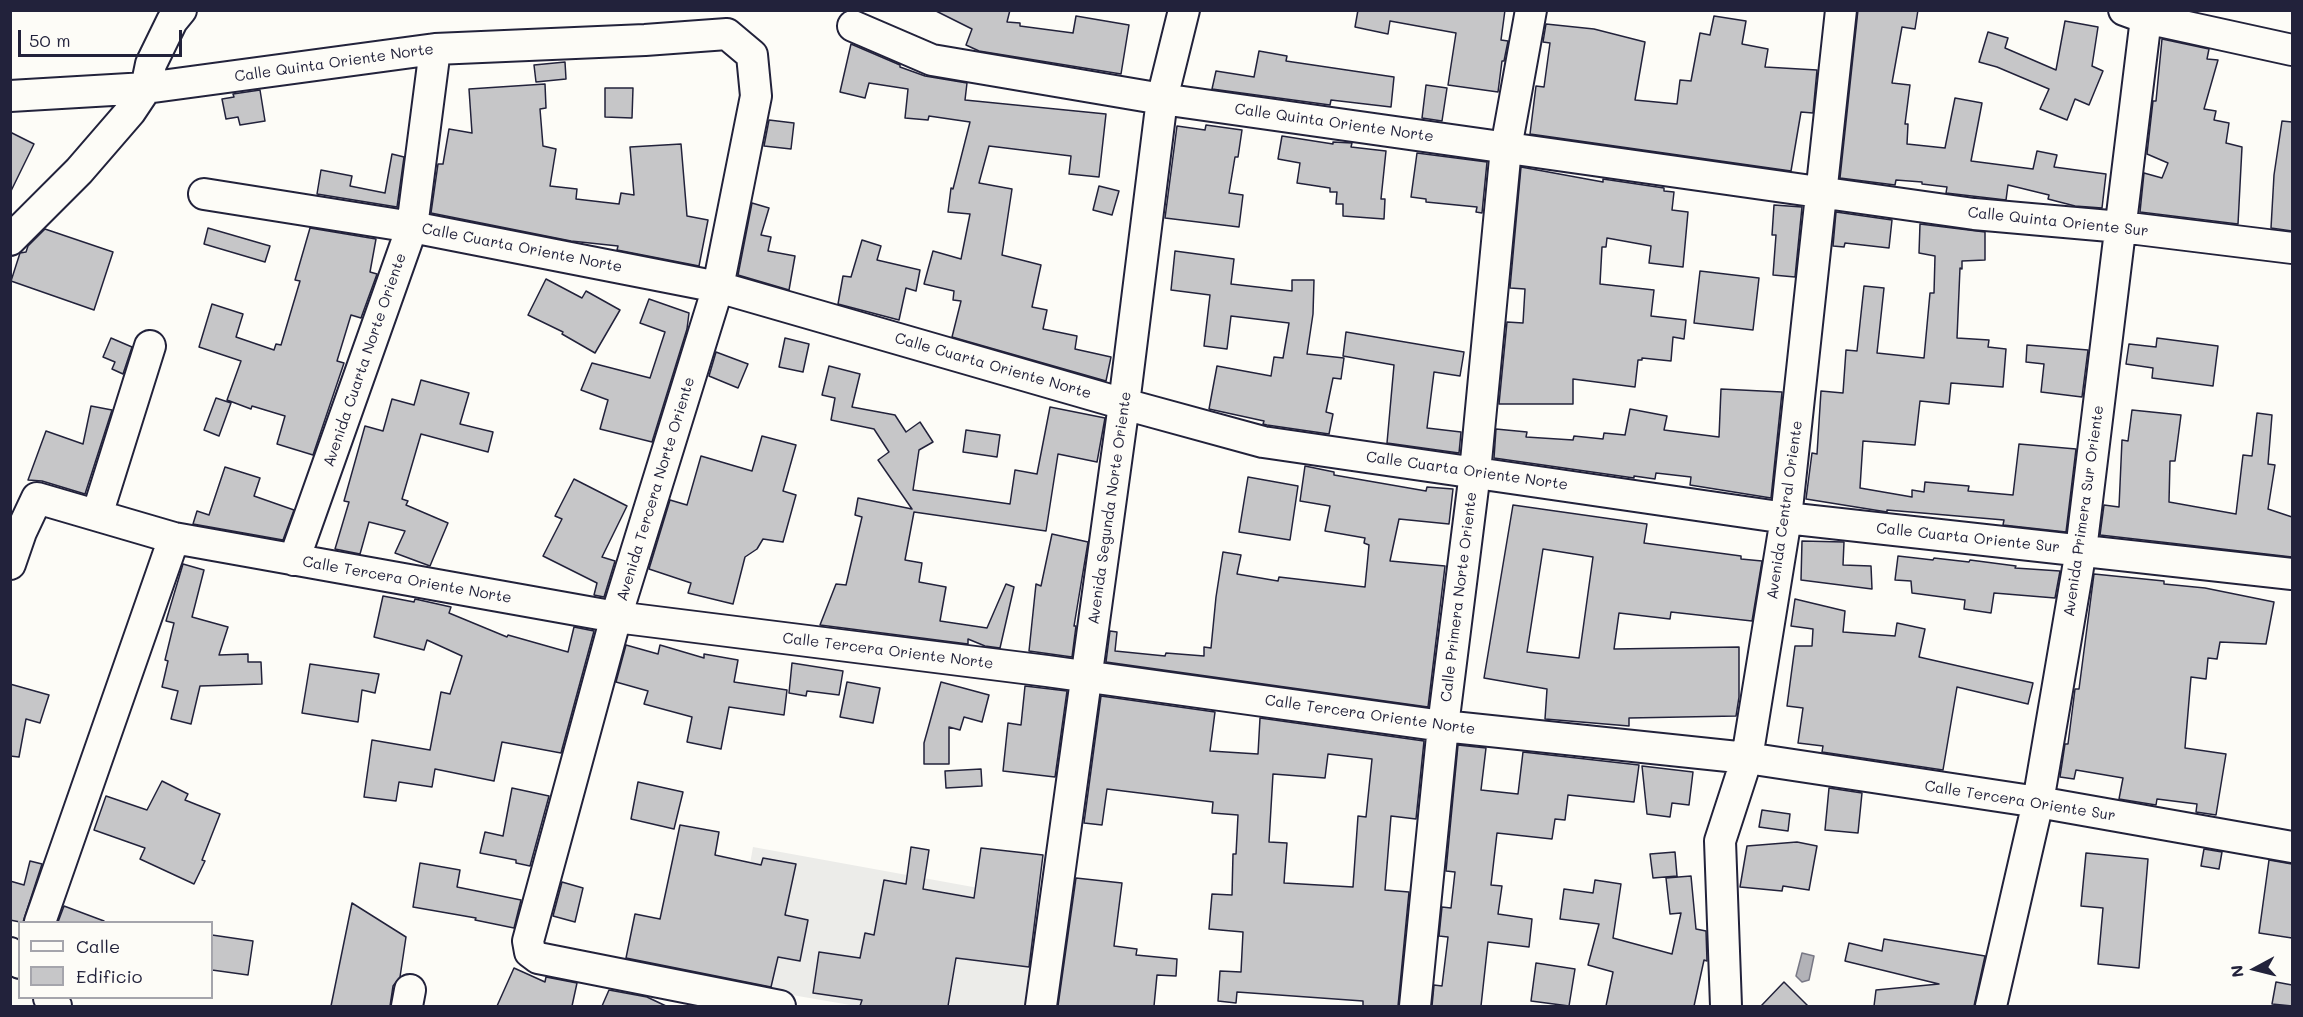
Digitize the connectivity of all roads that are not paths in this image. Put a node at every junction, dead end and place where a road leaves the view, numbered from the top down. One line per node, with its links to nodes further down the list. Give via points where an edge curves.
1 (180, 10): 10 (street, via 151,64)
2 (1184, 10): 12 (street, Avenida Segunda Norte Oriente)
3 (1531, 10): 13 (street, Calle Primera Norte Oriente)
4 (1841, 10): 15 (street, Avenida Central Oriente)
5 (2139, 13): 9 (street); 17 (street, Avenida Primera Sur Oriente)
6 (853, 26): 12 (street, Calle Quinta Oriente Norte, via 932,60)
7 (727, 34): 8 (street, Calle Quinta Oriente Norte); 20 (street, Avenida Tercera Norte Oriente, via 752,55 756,96)
8 (435, 49): 10 (street, Calle Quinta Oriente Norte); 16 (street, Avenida Cuarta Norte Oriente)
9 (2292, 50)
10 (146, 88): 11 (street, Calle Quinta Oriente Norte); 18 (street, via 108,139)
11 (10, 96)
12 (1162, 99): 13 (street, Calle Quinta Oriente Norte); 22 (street, Avenida Segunda Norte Oriente)
13 (1506, 148): 15 (street, Calle Quinta Oriente Norte); 23 (street, Calle Primera Norte Oriente)
14 (204, 194): 16 (street, Calle Cuarta Oriente Norte)
15 (1823, 194): 17 (street, Calle Quinta Oriente Sur, via 1974,214); 25 (street, Avenida Central Oriente)
16 (412, 227): 20 (street, Calle Cuarta Oriente Norte); 28 (street, Avenida Cuarta Norte Oriente)
17 (2121, 227): 19 (street, Calle Quinta Oriente Sur); 27 (street, Avenida Primera Sur Oriente)
18 (10, 240)
19 (2292, 248)
20 (718, 287): 22 (street, Calle Cuarta Oriente Norte); 31 (street, Avenida Tercera Norte Oriente)
21 (150, 346): 24 (street)
22 (1124, 404): 23 (street, Calle Cuarta Oriente Norte, via 1263,442); 32 (street, Avenida Segunda Norte Oriente)
23 (1475, 472): 25 (street, Calle Cuarta Oriente Norte); 33 (street, Calle Primera Norte Oriente)
24 (97, 515): 26 (street, Calle Tercera Oriente Norte); 29 (street, Calle Tercera Oriente Norte, via 38,498)
25 (1786, 518): 27 (street, Calle Cuarta Oriente Sur); 34 (street, Avenida Central Oriente)
26 (174, 538): 28 (street, Calle Tercera Oriente Norte); 37 (street)
27 (2081, 550): 30 (street, Calle Cuarta Oriente Sur); 35 (street, Avenida Primera Sur Oriente)
28 (294, 560): 31 (street, Calle Tercera Oriente Norte)
29 (10, 564)
30 (2292, 574)
31 (616, 617): 32 (street, Calle Tercera Oriente Norte); 38 (street, Avenida Tercera Norte Oriente, via 528,941 530,952 538,958)
32 (1086, 677): 33 (street, Calle Tercera Oriente Norte); 39 (street, Avenida Segunda Norte Oriente)
33 (1443, 726): 34 (street, Calle Tercera Oriente Norte); 40 (street, Calle Primera Norte Oriente)
34 (1747, 758): 35 (street, Calle Tercera Oriente Sur); 41 (street, Avenida Central Oriente, via 1720,841)
35 (2038, 802): 36 (street, Calle Tercera Oriente Sur); 42 (street, Avenida Primera Sur Oriente)
36 (2292, 847)
37 (40, 921)
38 (780, 1006)
39 (1041, 1006)
40 (1415, 1006)
41 (1726, 1006)
42 (1991, 1006)

